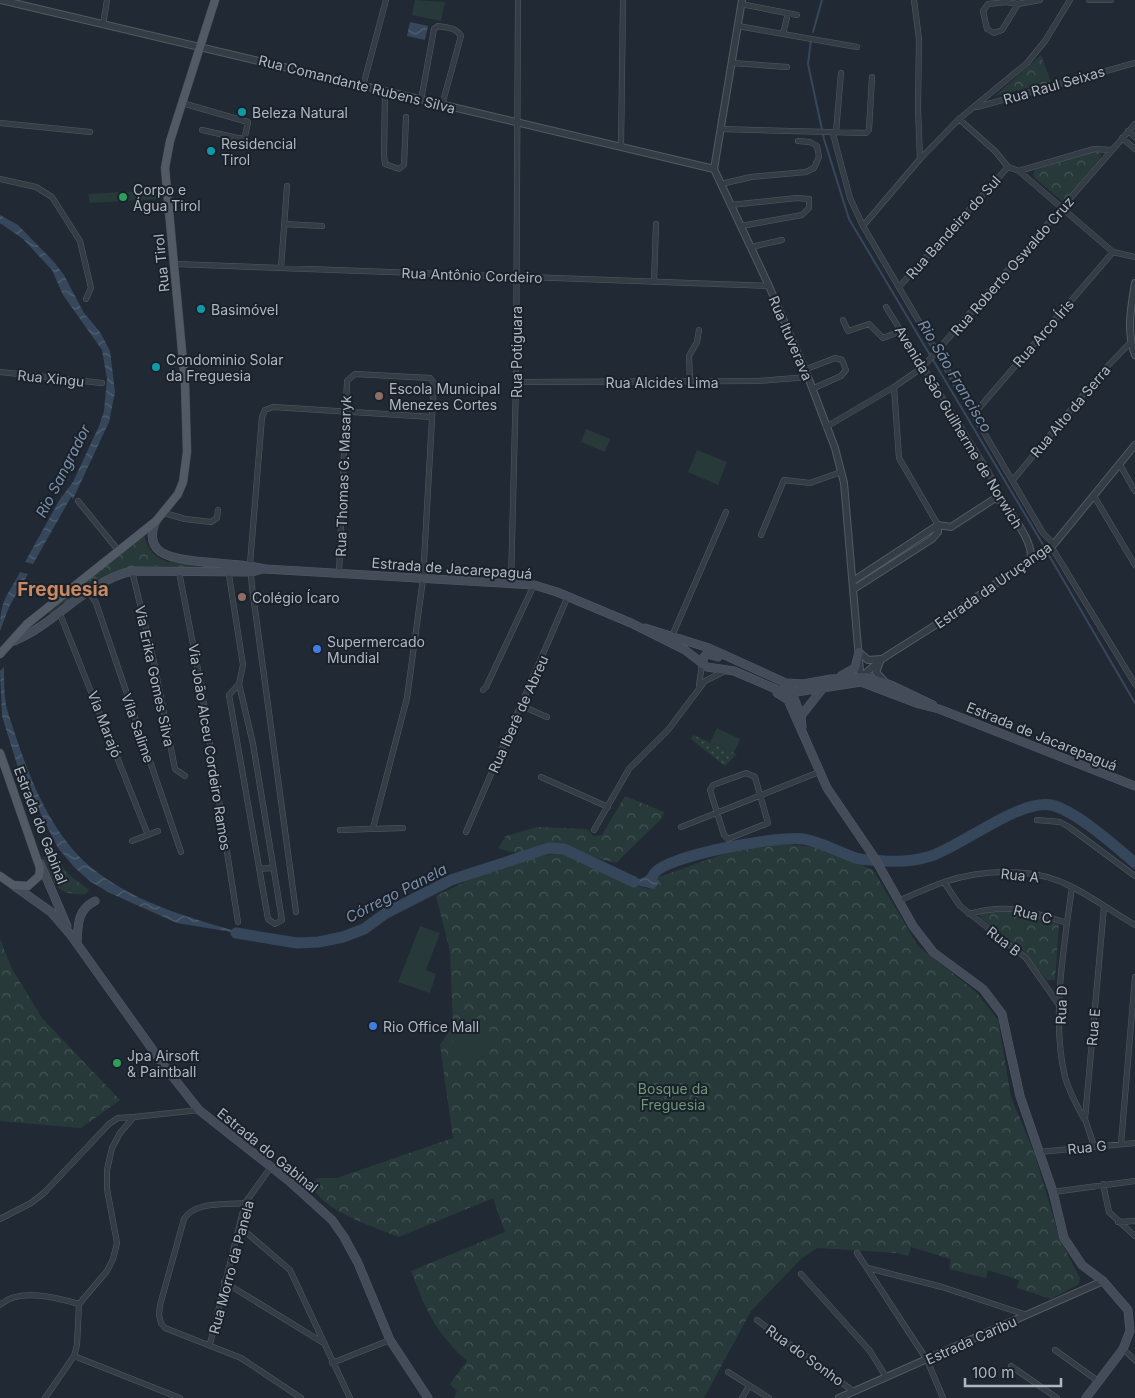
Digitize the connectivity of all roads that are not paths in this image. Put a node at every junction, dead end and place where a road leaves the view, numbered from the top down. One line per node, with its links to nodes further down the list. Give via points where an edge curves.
1 (1, 0): 16 (street, Rua Comandante Rubens Silva)
2 (107, 0): 16 (street)
3 (215, 0): 19 (main road, Rua Tirol)
4 (386, 0): 26 (street)
5 (518, 0): 35 (street, Rua Potiguara)
6 (623, 0): 45 (street)
7 (914, 0): 48 (street, via 919,39)
8 (1040, 0): 13 (street)
9 (1070, 0): 31 (street, via 1036,53)
10 (1089, 0): 11 (street)
11 (1111, 0)
12 (742, 2): 14 (street); 17 (street)
13 (1018, 4): 13 (street, via 988,4 983,11 987,29 994,33 1002,30)
14 (788, 13): 15 (street); 18 (street)
15 (797, 15)
16 (103, 25): 19 (street, Rua Comandante Rubens Silva)
17 (738, 26): 18 (street); 22 (street)
18 (783, 34): 20 (street)
19 (200, 46): 26 (street, Rua Comandante Rubens Silva); 29 (main road, Rua Tirol)
20 (856, 47)
21 (1135, 62): 31 (street, Rua Raul Seixas)
22 (732, 63): 23 (street); 37 (street)
23 (788, 67)
24 (841, 73): 41 (street, Avenida São Guilherme de Norwich)
25 (872, 77): 41 (street, via 868,132)
26 (363, 86): 27 (street, Rua Comandante Rubens Silva)
27 (385, 91): 28 (street, Rua Comandante Rubens Silva); 32 (street, via 385,164 399,169 404,165)
28 (420, 100): 30 (street, Rua Comandante Rubens Silva); 30 (street, via 434,29 438,26 450,28 460,36)
29 (182, 103): 38 (street, via 248,122 242,138); 66 (main road, Rua Tirol, via 165,168)
30 (442, 105): 35 (street, Rua Comandante Rubens Silva)
31 (974, 108): 33 (street)
32 (406, 117)
33 (959, 119): 48 (street); 49 (street)
34 (0, 123): 40 (street)
35 (518, 123): 45 (street, Rua Comandante Rubens Silva); 68 (street, Rua Potiguara)
36 (1134, 125): 39 (street, Rua Roberto Oswaldo Cruz)
37 (720, 129): 41 (street); 50 (street)
38 (202, 130)
39 (1128, 131): 42 (street); 43 (street, Rua Roberto Oswaldo Cruz)
40 (90, 132)
41 (832, 132): 61 (street, Avenida São Guilherme de Norwich, via 850,198)
42 (1135, 137)
43 (1122, 138): 46 (street); 47 (street, Rua Roberto Oswaldo Cruz)
44 (798, 141): 53 (street, via 817,146 820,157 814,168 806,172 751,177)
45 (621, 147): 50 (street, Rua Comandante Rubens Silva)
46 (1135, 149)
47 (1112, 150): 51 (street, Rua Bandeira do Sul, via 1094,149); 56 (street, Rua Roberto Oswaldo Cruz)
48 (920, 159): 61 (street)
49 (1008, 167): 51 (street); 72 (street, Rua Bandeira do Sul)
50 (714, 169): 53 (street, Rua Ituverava)
51 (1019, 171): 56 (street)
52 (0, 179): 73 (street, via 36,187 52,197 80,241 91,288)
53 (721, 184): 55 (street, Rua Ituverava)
54 (287, 186): 57 (street)
55 (730, 205): 60 (street, Rua Ituverava); 60 (street, via 809,199 810,208 802,215)
56 (1062, 209): 64 (street); 79 (street, Rua Roberto Oswaldo Cruz)
57 (284, 224): 59 (street); 67 (street)
58 (656, 224): 69 (street)
59 (322, 226)
60 (741, 226): 63 (street, Rua Ituverava)
61 (862, 226): 72 (street, Avenida São Guilherme de Norwich)
62 (782, 240): 63 (street)
63 (750, 247): 71 (street, Rua Ituverava)
64 (1113, 252): 65 (street); 91 (street, Rua Arco Íris)
65 (1135, 257)
66 (174, 264): 67 (street, Rua Antônio Cordeiro); 106 (main road, Rua Tirol, via 185,383 187,452 183,482)
67 (281, 268): 68 (street, Rua Antônio Cordeiro)
68 (516, 276): 69 (street, Rua Antônio Cordeiro); 85 (street, Rua Potiguara)
69 (654, 282): 71 (street, Rua Antônio Cordeiro)
70 (1135, 284): 78 (street)
71 (769, 286): 82 (street, Rua Ituverava)
72 (899, 287): 79 (street, Avenida São Guilherme de Norwich)
73 (86, 299)
74 (886, 307): 77 (street, Avenida São Guilherme de Norwich)
75 (843, 320): 77 (street, via 848,331 869,324 883,338)
76 (699, 330): 86 (street, via 689,356)
77 (901, 331): 81 (street, Avenida São Guilherme de Norwich)
78 (1130, 343): 80 (street); 97 (street, Rua Alto da Serra)
79 (935, 354): 81 (street, Rua Roberto Oswaldo Cruz); 91 (street, Avenida São Guilherme de Norwich)
80 (1135, 355)
81 (924, 365): 88 (street, Rua Roberto Oswaldo Cruz); 98 (street, Avenida São Guilherme de Norwich)
82 (804, 370): 84 (street, Rua Ituverava); 89 (street, via 835,358 842,360 846,370 841,376)
83 (0, 372): 87 (street, Rua Xingu)
84 (808, 378): 86 (street, Rua Alcides Lima); 89 (street, Rua Ituverava)
85 (516, 382): 86 (street, Rua Alcides Lima); 123 (street, Rua Potiguara)
86 (690, 382)
87 (102, 383)
88 (894, 387): 93 (street, Rua Roberto Oswaldo Cruz); 108 (street, via 899,458)
89 (812, 389): 93 (street, Rua Ituverava)
90 (344, 412): 92 (street); 92 (street, Rua Thomas G. Masaryk, via 347,381 355,374 426,377 434,383); 116 (street, via 273,406 263,413); 120 (street, Rua Thomas G. Masaryk)
91 (973, 415): 97 (street, Avenida São Guilherme de Norwich)
92 (432, 417): 121 (street)
93 (826, 427): 96 (street, Rua Ituverava)
94 (1135, 445): 95 (street, Estrada da Uruçanga)
95 (1120, 465): 99 (street); 100 (street, Estrada da Uruçanga)
96 (841, 472): 109 (street, via 810,482 784,480); 122 (street, Rua Ituverava)
97 (1013, 480): 111 (street, Avenida São Guilherme de Norwich)
98 (995, 486): 101 (street); 102 (street, Avenida São Guilherme de Norwich)
99 (1135, 491)
100 (1094, 496): 111 (street, Estrada da Uruçanga); 115 (street)
101 (992, 500): 102 (street); 108 (street, via 951,526)
102 (1002, 500): 110 (street, Avenida São Guilherme de Norwich)
103 (78, 501): 112 (street)
104 (218, 510): 106 (street, via 217,518 211,522)
105 (726, 512): 130 (street)
106 (164, 513): 107 (main road, Rua Tirol)
107 (156, 521): 112 (main road, Estrada de Jacarepaguá); 113 (main road, Estrada de Jacarepaguá, via 152,537 163,554)
108 (938, 525): 122 (street); 125 (street, via 937,535)
109 (761, 535)
110 (1032, 548): 111 (street); 114 (street)
111 (1049, 548): 114 (street, Estrada da Uruçanga); 143 (street, Avenida São Guilherme de Norwich)
112 (118, 550): 131 (main road, Estrada de Jacarepaguá, via 27,624)
113 (228, 562): 116 (main road, Estrada de Jacarepaguá); 119 (street)
114 (1026, 564): 134 (street, Estrada da Uruçanga)
115 (1135, 565)
116 (251, 568): 119 (main road, Estrada de Jacarepaguá); 120 (main road, Estrada de Jacarepaguá); 184 (street)
117 (132, 571): 118 (main road, Estrada de Jacarepaguá); 126 (main road, Estrada de Jacarepaguá, via 110,577); 156 (street, Via Erika Gomes Silva, via 175,769)
118 (179, 572): 119 (main road, Estrada de Jacarepaguá); 186 (street, Via João Alceu Cordeiro Ramos, via 200,680)
119 (228, 573): 142 (street, via 243,664)
120 (339, 574): 121 (main road, Estrada de Jacarepaguá)
121 (423, 579): 123 (main road, Estrada de Jacarepaguá); 164 (street, via 407,698)
122 (853, 581): 125 (street, Rua Ituverava)
123 (511, 583): 124 (main road, Estrada de Jacarepaguá)
124 (534, 585): 127 (main road, Estrada de Jacarepaguá); 146 (street)
125 (854, 589): 132 (street, Rua Ituverava)
126 (87, 590): 128 (main road, Estrada de Jacarepaguá); 172 (street, Vila Salime, via 96,603)
127 (568, 596): 129 (main road, Estrada de Jacarepaguá); 149 (street, Rua Iberê de Abreu)
128 (60, 614): 131 (main road, Estrada de Jacarepaguá); 170 (street, Via Marajó)
129 (631, 624): 130 (main road, Estrada de Jacarepaguá); 136 (main road, Estrada de Jacarepaguá, via 685,650)
130 (672, 636): 135 (main road, Estrada de Jacarepaguá)
131 (14, 641): 133 (main road, Estrada de Jacarepaguá)
132 (859, 652): 134 (street, via 868,660); 138 (main road, via 853,670); 139 (street, Rua Ituverava)
133 (0, 654)
134 (882, 659): 139 (street, Estrada da Uruçanga); 141 (street, via 876,672)
135 (738, 661): 136 (main road, via 727,661 710,654 704,657); 140 (main road, Estrada de Jacarepaguá)
136 (702, 664): 137 (main road, Estrada de Jacarepaguá); 147 (street)
137 (730, 670): 144 (main road, Estrada de Jacarepaguá); 147 (street, via 710,677)
138 (830, 679): 139 (main road, Estrada de Jacarepaguá); 140 (main road, Estrada de Jacarepaguá, via 803,684)
139 (864, 680): 141 (main road, Estrada de Jacarepaguá); 145 (main road, Estrada de Jacarepaguá); 150 (main road, Estrada de Jacarepaguá, via 919,704)
140 (782, 681): 148 (main road)
141 (886, 683): 150 (main road, Estrada de Jacarepaguá)
142 (239, 684): 174 (street, via 253,744); 175 (street, via 229,695)
143 (1135, 684)
144 (770, 687): 148 (main road, Estrada de Jacarepaguá); 153 (main road, via 788,700)
145 (823, 688): 148 (main road, Estrada de Jacarepaguá); 151 (main road)
146 (483, 690)
147 (698, 690): 160 (street, via 668,730 629,769)
148 (793, 693): 151 (main road)
149 (522, 706): 152 (street); 169 (street, Rua Iberê de Abreu)
150 (939, 709): 158 (main road, Estrada de Jacarepaguá)
151 (801, 716): 153 (main road)
152 (546, 717)
153 (802, 729): 155 (main road)
154 (0, 753): 173 (main road, Estrada do Gabinal)
155 (820, 772): 159 (street); 182 (main road)
156 (185, 776)
157 (541, 777): 160 (street)
158 (1135, 786)
159 (761, 796): 161 (street); 161 (street, via 755,777 746,773 713,785 710,790); 161 (street, via 767,825 728,839)
160 (608, 807): 167 (street)
161 (716, 813): 163 (street)
162 (1037, 820): 177 (street, via 1069,826)
163 (681, 827)
164 (373, 828): 165 (street); 166 (street)
165 (403, 828)
166 (340, 830)
167 (594, 830)
168 (158, 831): 170 (street)
169 (466, 832)
170 (148, 835): 171 (street)
171 (132, 841)
172 (181, 852)
173 (38, 859): 179 (main road, via 39,876 35,882 28,886); 189 (main road, Estrada do Gabinal)
174 (273, 865): 175 (street, via 272,868); 175 (street, via 282,920 279,922 269,921)
175 (259, 869)
176 (0, 876): 179 (main road, Estrada do Gabinal)
177 (1135, 876)
178 (944, 882): 180 (street, Rua A, via 968,876 1016,872); 182 (street, Rua A); 185 (street, Rua B)
179 (13, 885): 189 (main road, Estrada do Gabinal, via 51,912)
180 (1072, 886): 183 (street, Rua A); 187 (street, Rua D)
181 (95, 901): 190 (main road, via 80,914)
182 (898, 901): 199 (main road, via 933,952 978,984 996,1005 1006,1028 1020,1096)
183 (1104, 906): 188 (street, Rua A); 195 (street, Rua E)
184 (296, 912)
185 (969, 914): 187 (street, Rua C, via 996,907 1010,908); 192 (street, Rua B, via 1021,953)
186 (238, 922)
187 (1067, 923): 192 (street, Rua D)
188 (1135, 925)
189 (70, 934): 190 (main road, Estrada do Gabinal)
190 (77, 943): 193 (main road, Estrada do Gabinal)
191 (1135, 977): 197 (street)
192 (1060, 1006): 195 (street, Rua D, via 1064,1074)
193 (199, 1110): 194 (street); 200 (main road, Estrada do Gabinal)
194 (134, 1117): 205 (street, via 118,1118 109,1124 44,1193); 215 (street, via 112,1148 107,1170 116,1243 113,1259)
195 (1085, 1119): 198 (street, Rua E)
196 (1135, 1142): 197 (street, Rua G)
197 (1121, 1144): 198 (street, Rua G)
198 (1094, 1146): 199 (street, Rua G)
199 (1039, 1152): 203 (main road)
200 (271, 1167): 204 (street, Rua Morro da Panela); 220 (main road, Estrada do Gabinal, via 332,1220 344,1237)
201 (1135, 1181): 202 (street)
202 (1103, 1184): 203 (street); 207 (street, via 1109,1212)
203 (1053, 1192): 213 (main road, via 1060,1226 1070,1249 1082,1265)
204 (245, 1203): 208 (street, Rua Morro da Panela); 222 (street, via 196,1208 189,1212 184,1219 160,1305 159,1315 165,1328)
205 (0, 1219)
206 (1135, 1221): 207 (street)
207 (1118, 1222): 209 (street)
208 (240, 1227): 214 (street, Rua Morro da Panela); 221 (street, via 290,1270)
209 (1135, 1236)
210 (857, 1254): 211 (street)
211 (868, 1268): 217 (street, via 942,1287); 226 (street)
212 (801, 1274): 231 (street, via 870,1351)
213 (1104, 1280): 217 (street, Estrada Caribu); 219 (main road, via 1128,1310)
214 (224, 1282): 221 (street); 222 (street, Rua Morro da Panela)
215 (80, 1304): 216 (street, via 54,1296 37,1295 13,1298); 225 (street)
216 (0, 1305)
217 (1027, 1315): 226 (street, Estrada Caribu)
218 (757, 1320): 234 (street, Rua do Sonho)
219 (1133, 1326): 223 (main road)
220 (390, 1340): 228 (street); 239 (main road, Estrada do Gabinal)
221 (323, 1342): 228 (street)
222 (210, 1344): 237 (street, via 241,1358)
223 (1123, 1349): 227 (street); 232 (main road)
224 (1055, 1350): 232 (street)
225 (74, 1356): 235 (street); 236 (street)
226 (926, 1360): 231 (street, Estrada Caribu); 243 (street)
227 (1135, 1360)
228 (332, 1363): 238 (street)
229 (1011, 1366): 244 (street)
230 (728, 1372): 233 (street)
231 (886, 1377): 234 (street, Estrada Caribu)
232 (1098, 1381): 245 (main road)
233 (749, 1386): 240 (street); 241 (street)
234 (853, 1391): 242 (street, Estrada Caribu)
235 (45, 1398)
236 (180, 1398)
237 (301, 1398)
238 (350, 1398)
239 (428, 1398)
240 (742, 1398)
241 (769, 1398)
242 (839, 1398)
243 (943, 1398)
244 (1057, 1398)
245 (1086, 1398)

